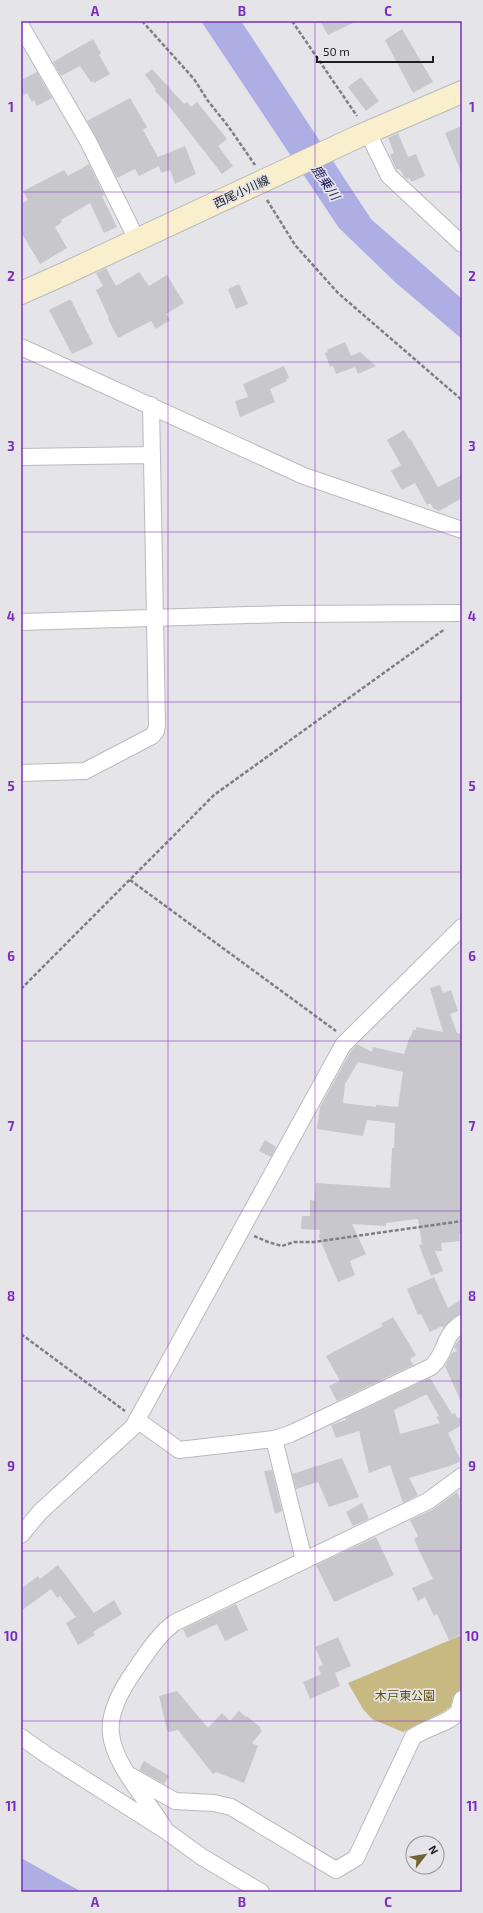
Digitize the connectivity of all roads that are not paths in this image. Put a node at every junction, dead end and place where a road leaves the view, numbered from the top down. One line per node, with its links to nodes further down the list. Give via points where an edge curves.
1 (21, 26): 4 (street, via 88,141)
2 (462, 92): 3 (main road, 西尾小川線)
3 (362, 135): 4 (main road, 西尾小川線); 5 (street, via 389,176)
4 (137, 240): 6 (main road, 西尾小川線)
5 (462, 244)
6 (21, 292)
7 (21, 347): 8 (street)
8 (151, 405): 9 (street); 11 (street, via 304,476)
9 (151, 456): 10 (street); 13 (street)
10 (21, 457)
11 (462, 530)
12 (462, 613): 13 (street, via 283,614)
13 (155, 619): 14 (street); 15 (street, via 157,725 152,736 85,771)
14 (21, 622)
15 (21, 774)
16 (462, 927): 18 (street, via 343,1045)
17 (462, 1323): 19 (street, via 448,1335 437,1362 424,1372)
18 (137, 1420): 19 (street, via 179,1450); 21 (street, via 133,1428 40,1512)
19 (274, 1439): 22 (street)
20 (462, 1476): 22 (street, via 428,1501)
21 (21, 1535)
22 (304, 1560): 25 (street, via 174,1623 154,1643 124,1685 111,1721 111,1735)
23 (462, 1699): 25 (street, via 457,1714 413,1737 356,1858 336,1870 231,1807 214,1803 175,1801)
24 (21, 1737): 26 (street)
25 (127, 1774): 26 (street, via 157,1815)
26 (166, 1832): 27 (street)
27 (261, 1892)

